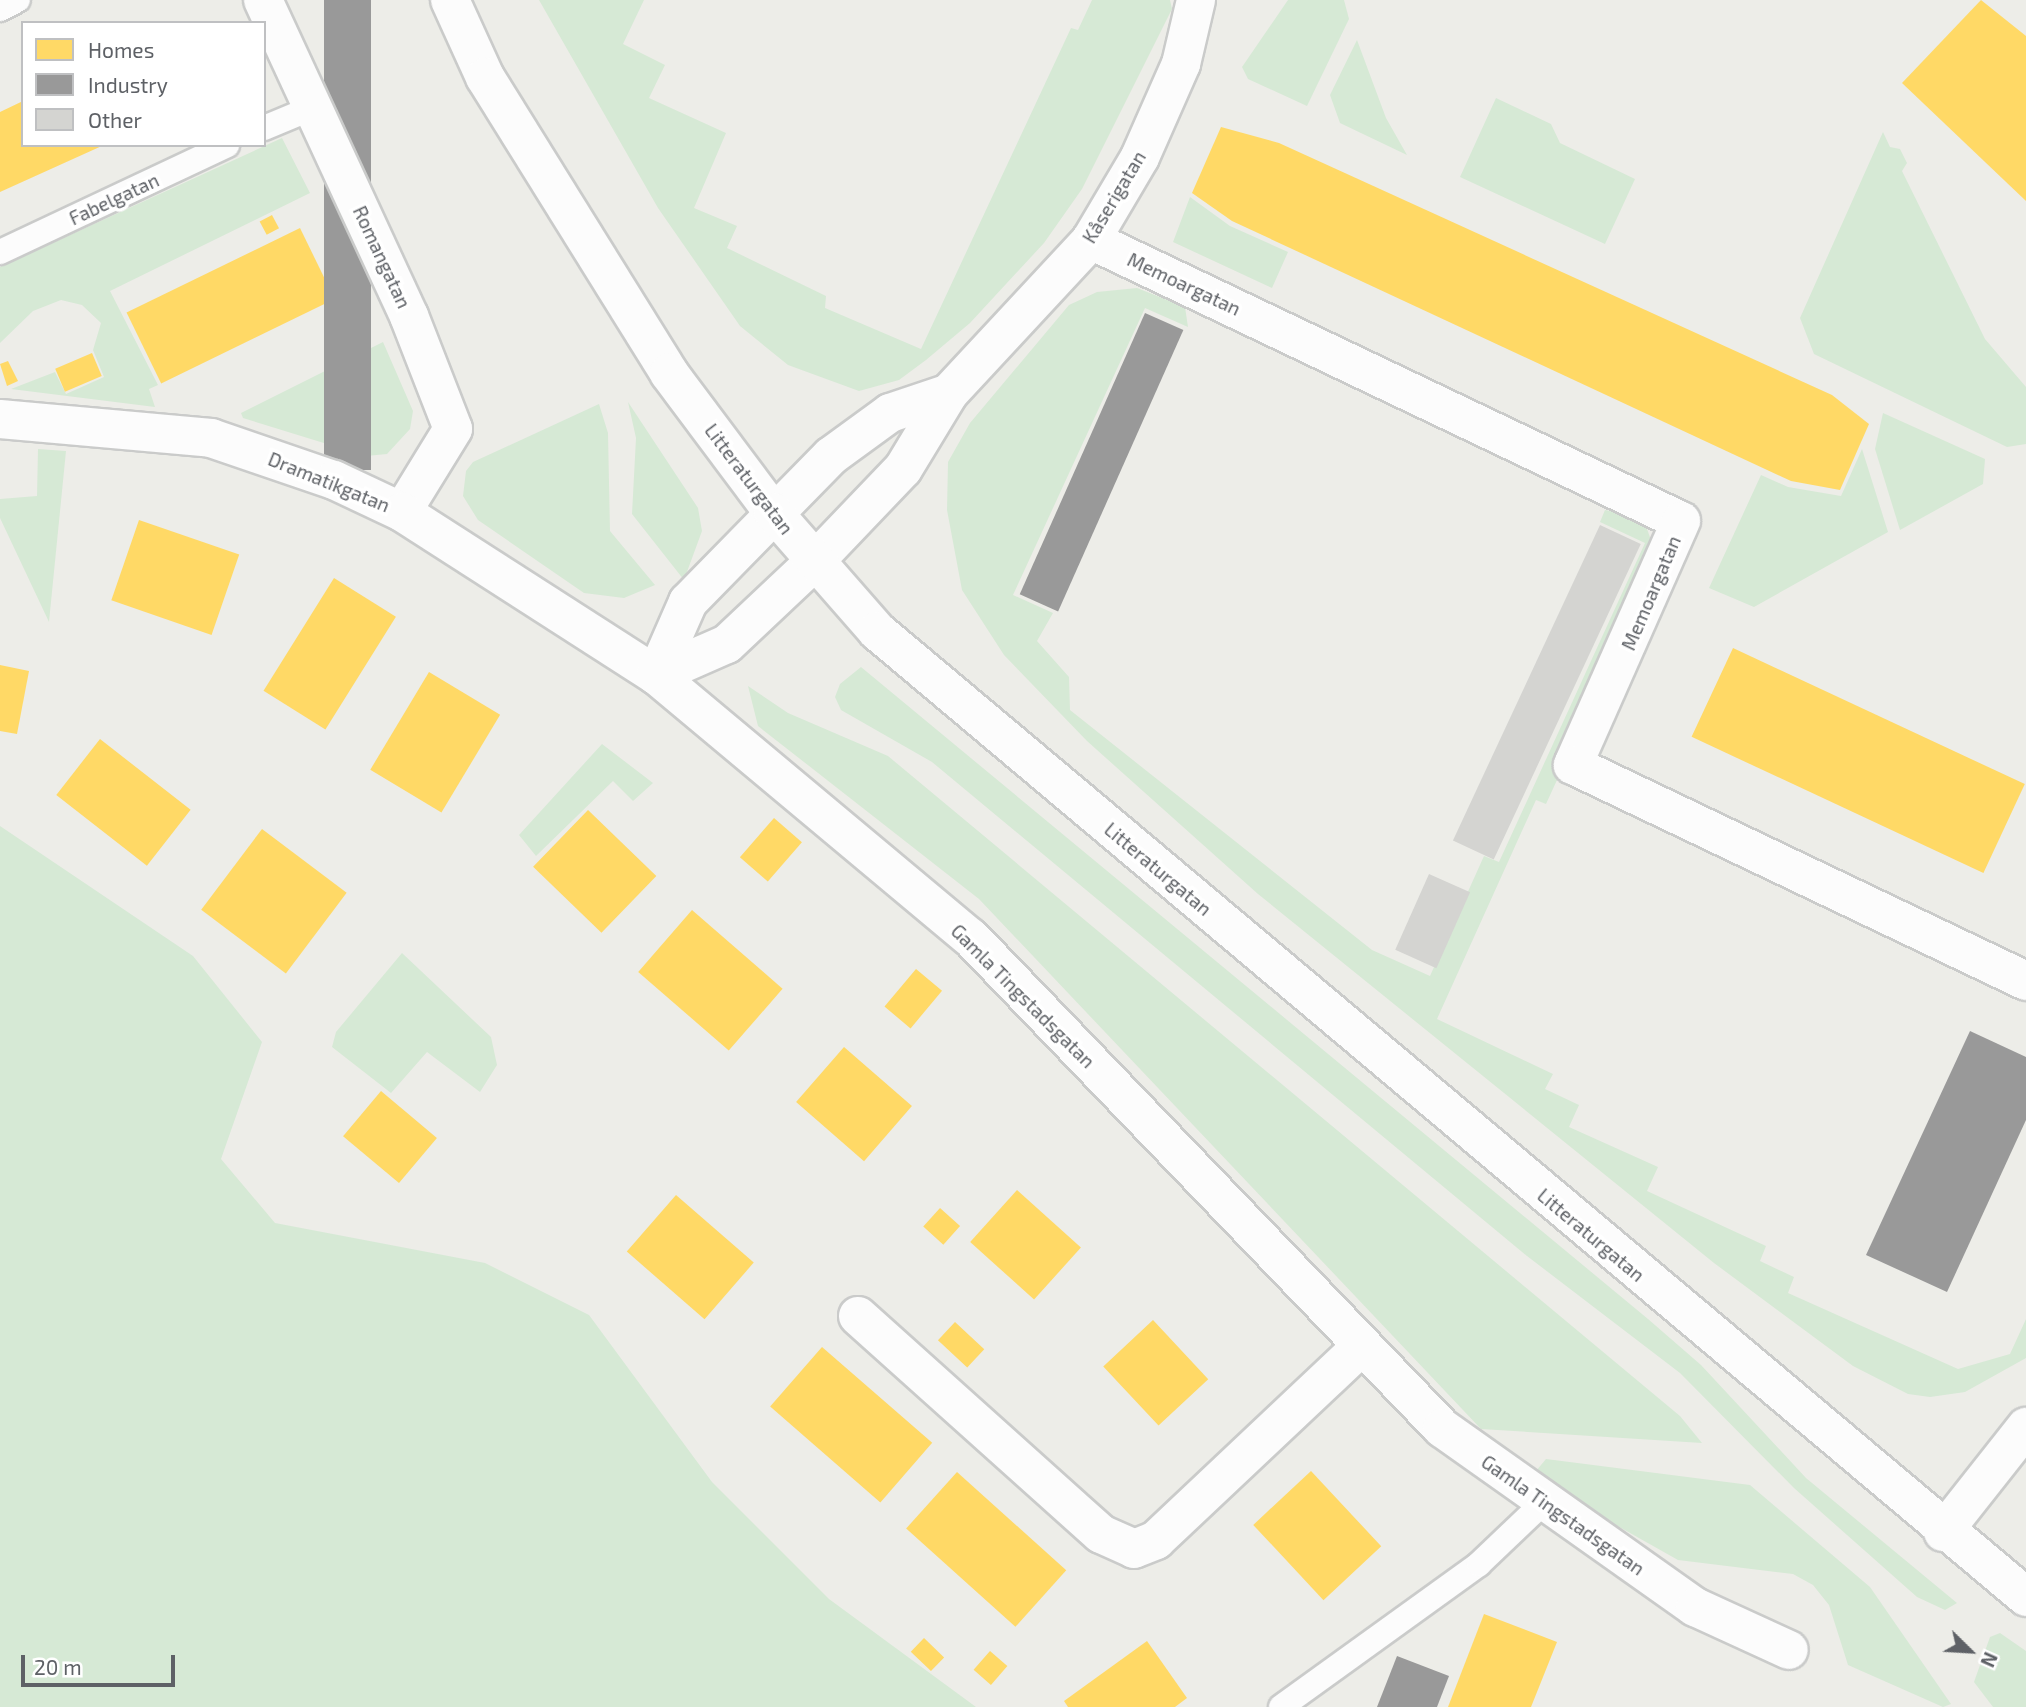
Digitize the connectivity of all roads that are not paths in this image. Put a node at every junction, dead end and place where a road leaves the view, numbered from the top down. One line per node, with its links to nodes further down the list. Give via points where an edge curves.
1 (18, 0): 5 (lane)
2 (263, 0): 6 (street, Romangatan)
3 (450, 0): 14 (street, Litteraturgatan, via 485,77 669,373)
4 (1196, 0): 9 (street, Kåserigatan, via 1195,27 1181,65 1140,157)
5 (0, 9)
6 (312, 108): 7 (lane); 13 (street, Romangatan, via 409,316 453,429)
7 (266, 127)
8 (223, 147): 10 (lane, Fabelgatan)
9 (1091, 240): 11 (street, Kåserigatan); 17 (street, Memoargatan, via 1681,521 1573,765)
10 (0, 252)
11 (948, 393): 14 (street, Kåserigatan, via 890,413 831,456); 15 (street, Kåserigatan, via 903,469)
12 (0, 419): 13 (street, Dramatikgatan, via 211,438 334,480)
13 (402, 512): 16 (street, Dramatikgatan)
14 (773, 512): 15 (street, Litteraturgatan); 16 (street, via 688,602)
15 (814, 561): 16 (street, via 727,644); 22 (street, Litteraturgatan, via 877,631)
16 (656, 675): 19 (street, Gamla Tingstadsgatan, via 971,938)
17 (2026, 981)
18 (858, 1316): 19 (street, via 1101,1534 1134,1549 1156,1541)
19 (1360, 1348): 21 (street, Gamla Tingstadsgatan, via 1442,1428)
20 (2026, 1427): 22 (street)
21 (1543, 1503): 24 (street, Gamla Tingstadsgatan, via 1695,1606); 25 (lane, via 1479,1564)
22 (1943, 1532): 23 (street, Litteraturgatan)
23 (2026, 1597)
24 (1789, 1650)
25 (1281, 1707)

